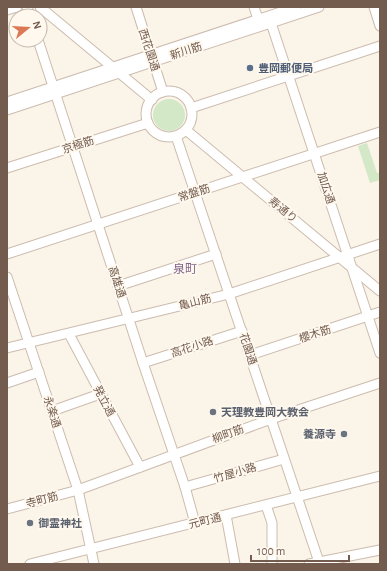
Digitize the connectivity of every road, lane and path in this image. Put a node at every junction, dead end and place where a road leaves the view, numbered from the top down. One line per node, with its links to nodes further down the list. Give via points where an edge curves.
1 (17, 7): 8 (street)
2 (40, 7): 15 (street)
3 (136, 7): 14 (street, 西花園通)
4 (254, 7): 9 (street)
5 (296, 7): 9 (street, 新川筋)
6 (319, 7): 10 (street, 新川筋)
7 (374, 7): 11 (street)
8 (7, 10)
9 (258, 19): 14 (street, 新川筋)
10 (271, 23): 14 (street, 新川筋); 16 (street, 加広通)
11 (380, 26)
12 (380, 46): 16 (street)
13 (41, 48): 17 (street, 高雄通)
14 (152, 58): 15 (street, 新川筋); 18 (street, 西花園通)
15 (115, 70): 17 (street, 新川筋); 19 (street)
16 (288, 76): 21 (street); 28 (street, 加広通)
17 (54, 90): 20 (street, 新川筋); 22 (street, 新川筋); 27 (street, 高雄通)
18 (163, 92): 19 (street); 21 (street, via 180,94)
19 (152, 100): 23 (street, via 147,111)
20 (7, 102)
21 (191, 108): 24 (street, via 191,122)
22 (7, 110)
23 (148, 122): 26 (street, via 160,135); 27 (street, 京極筋)
24 (186, 130): 26 (street); 30 (street, 寿通り)
25 (380, 132): 28 (street, 常盤筋)
26 (176, 136): 31 (street, 花園通)
27 (73, 147): 29 (street, 京極筋); 32 (street, 高雄通)
28 (314, 154): 30 (street, 常盤筋); 36 (street, 加広通)
29 (7, 168)
30 (243, 178): 31 (street, 常盤筋); 36 (street, 寿通り)
31 (195, 193): 32 (street, 常盤筋); 35 (street, 花園通)
32 (98, 224): 34 (street, 常盤筋); 39 (street, 高雄通)
33 (380, 244): 36 (street, 亀山筋)
34 (7, 254)
35 (216, 254): 39 (street); 41 (street, 花園通)
36 (344, 256): 37 (street, 寿通り); 41 (street, 亀山筋)
37 (352, 267): 40 (street, 寿通り); 43 (street)
38 (7, 277): 47 (street, 永楽通)
39 (118, 286): 44 (street, 高雄通)
40 (380, 291)
41 (229, 294): 44 (street, 亀山筋); 45 (street, 花園通)
42 (380, 312): 43 (street, 櫻木筋)
43 (368, 316): 49 (street); 50 (street, 櫻木筋)
44 (129, 319): 46 (street, 亀山筋); 51 (street, 高雄通)
45 (242, 331): 50 (street, 花園通); 51 (street, 高花小路)
46 (69, 334): 47 (street, 亀山筋); 55 (street, 発立通)
47 (29, 343): 48 (street, 亀山筋); 52 (street, 永楽通)
48 (7, 348)
49 (380, 353)
50 (250, 355): 57 (street, 花園通)
51 (143, 364): 58 (street, 高雄通)
52 (39, 372): 53 (street); 56 (street, 永楽通)
53 (7, 383)
54 (380, 383): 57 (street, 柳町筋)
55 (100, 394): 56 (street); 60 (street, 発立通)
56 (52, 411): 63 (street, 永楽通)
57 (271, 419): 58 (street, 柳町筋); 59 (street, 花園通)
58 (174, 454): 60 (street, 柳町筋); 62 (street, 高雄通)
59 (284, 459): 62 (street, 竹屋小路); 64 (street, 花園通)
60 (140, 467): 63 (street, 柳町筋)
61 (380, 476): 64 (street, 元町通)
62 (185, 487): 68 (street, 高雄通)
63 (78, 490): 66 (street, 寺町筋); 69 (street, 永楽通)
64 (297, 497): 65 (street, 元町通); 71 (street, 花園通)
65 (266, 505): 67 (street, 元町通); 75 (street, via 272,523)
66 (7, 509)
67 (226, 515): 68 (street, 元町通); 74 (street)
68 (195, 523): 69 (street, 元町通)
69 (91, 548): 72 (street, 元町通); 73 (street, 永楽通)
70 (380, 550): 71 (street)
71 (319, 562): 76 (street)
72 (30, 564)
73 (94, 564)
74 (235, 564)
75 (272, 564)
76 (308, 564)

